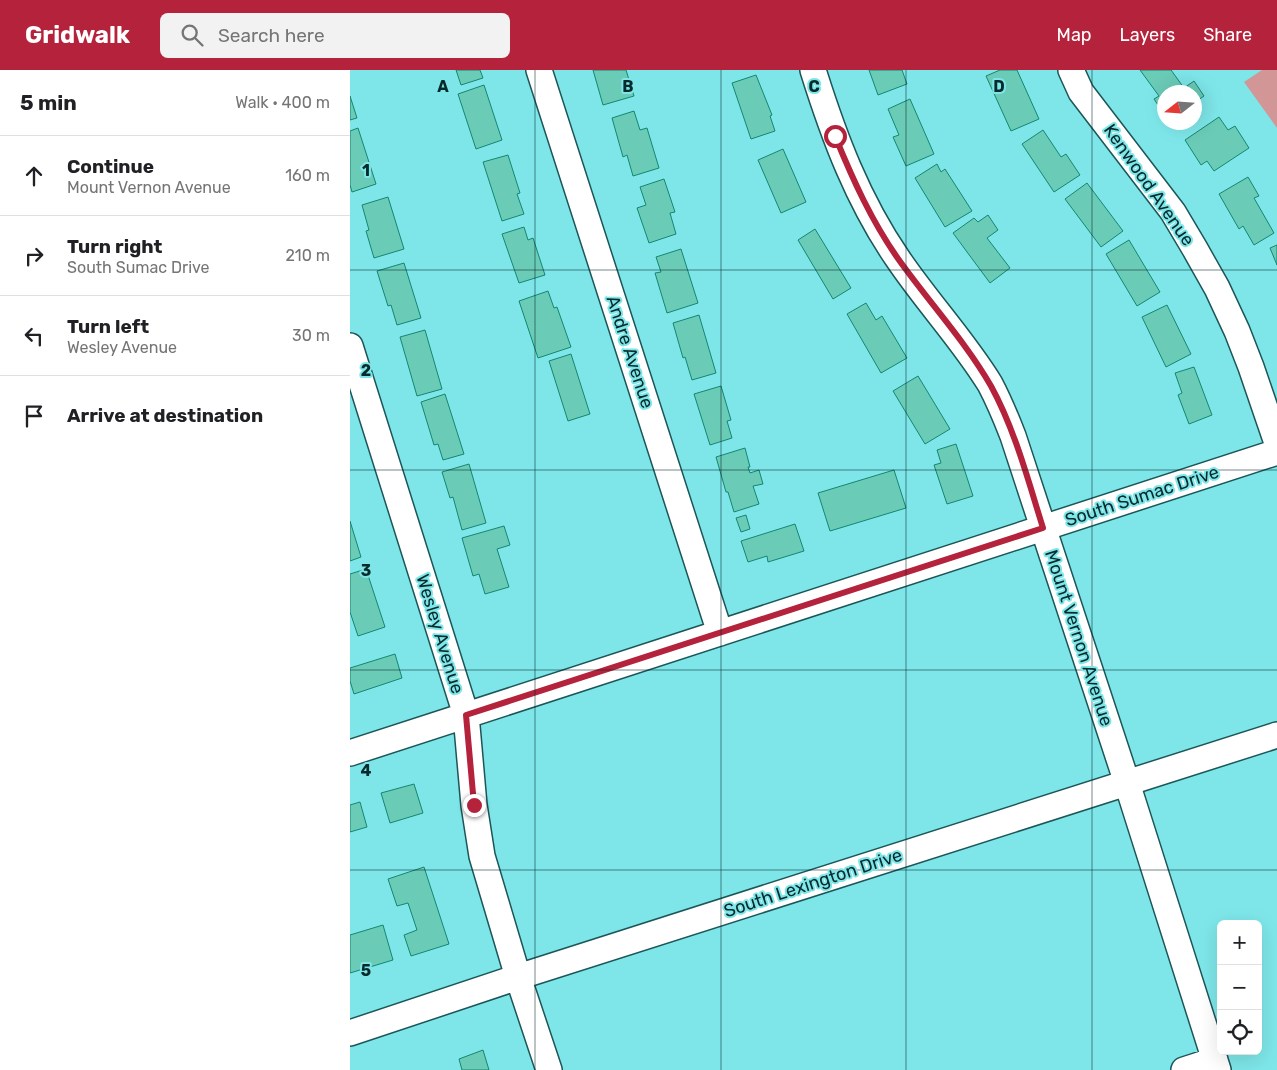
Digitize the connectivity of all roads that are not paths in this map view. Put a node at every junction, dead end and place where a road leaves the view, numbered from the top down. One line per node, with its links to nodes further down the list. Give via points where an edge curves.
1 (539, 70): 8 (street, Andre Avenue)
2 (814, 70): 7 (street, Mount Vernon Avenue, via 835,136 874,221 898,260 976,364 1002,407)
3 (1071, 70): 5 (street, Kenwood Avenue, via 1081,92 1173,212 1212,280 1240,340)
4 (350, 346): 9 (street, Wesley Avenue)
5 (1277, 443)
6 (1277, 452): 7 (street, South Sumac Drive)
7 (1043, 528): 8 (street, South Sumac Drive); 12 (street, Mount Vernon Avenue)
8 (720, 633): 9 (street, South Sumac Drive)
9 (466, 715): 11 (street, South Sumac Drive); 13 (street, Wesley Avenue, via 482,856)
10 (1277, 735): 12 (street, South Lexington Drive)
11 (350, 753)
12 (1127, 783): 13 (street, South Lexington Drive); 15 (street, Mount Vernon Avenue)
13 (518, 977): 14 (street, South Lexington Drive); 16 (street, Wesley Avenue)
14 (350, 1032)
15 (1216, 1065): 17 (street)
16 (549, 1070)
17 (1184, 1070)

